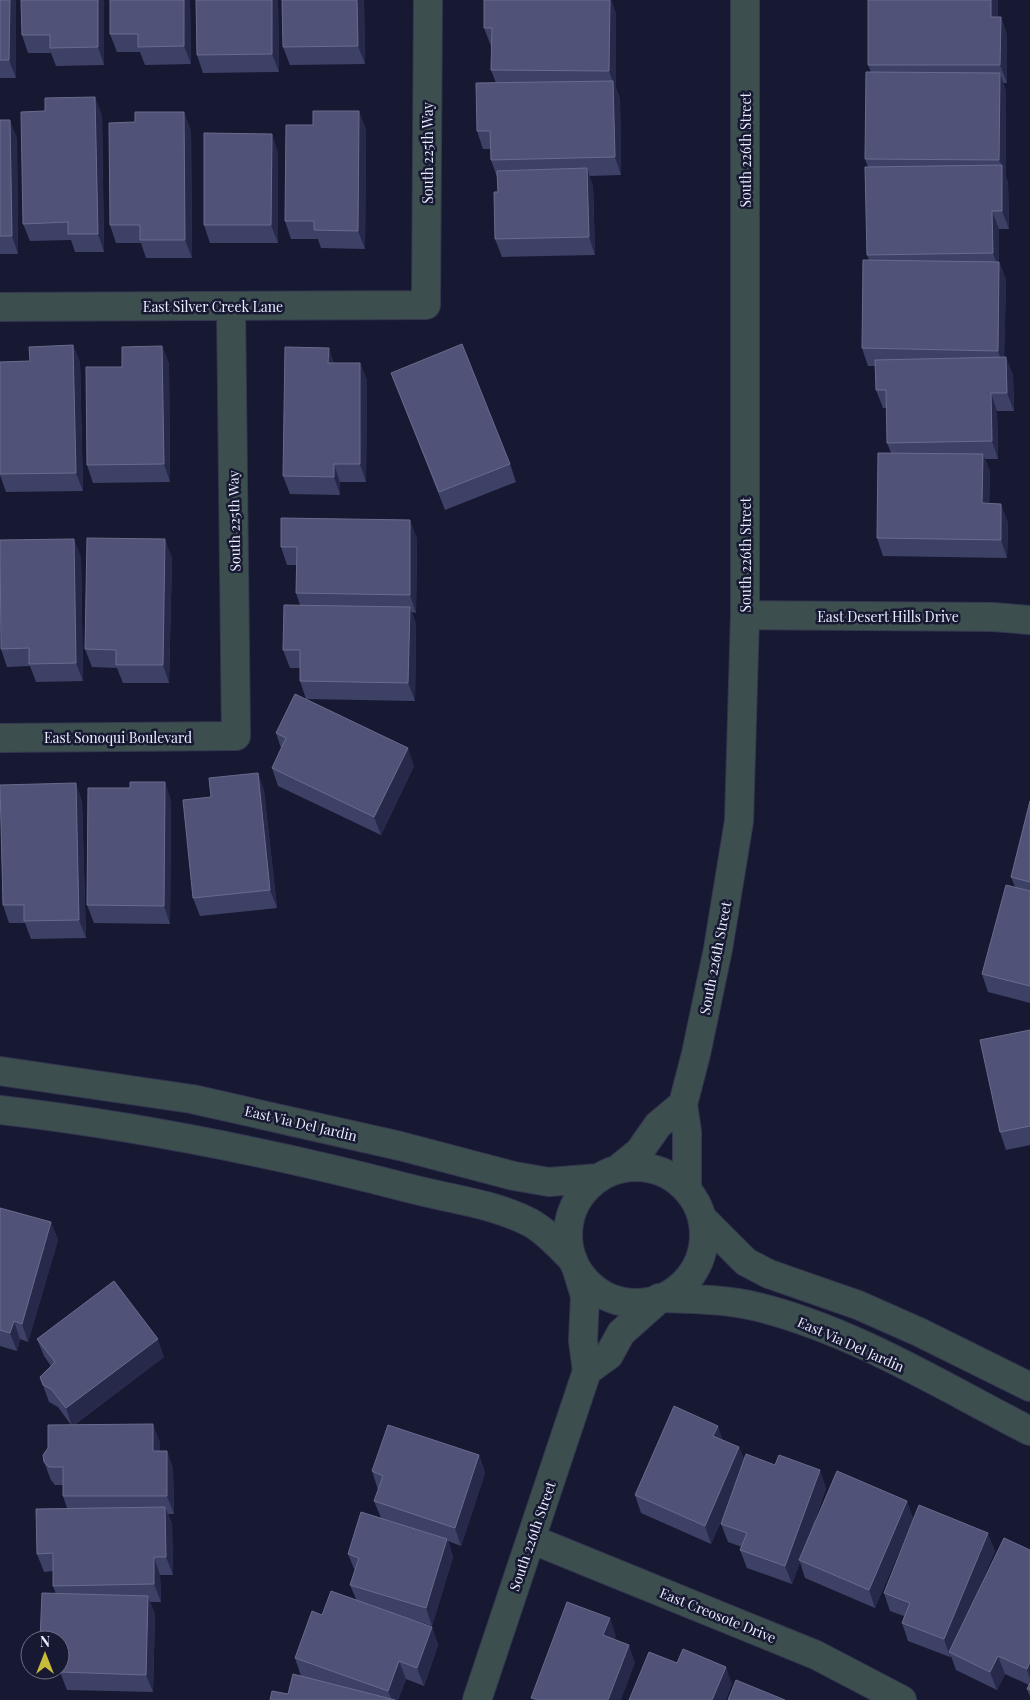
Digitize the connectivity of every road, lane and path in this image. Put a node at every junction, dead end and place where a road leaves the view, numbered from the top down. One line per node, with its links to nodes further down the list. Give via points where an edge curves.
1 (428, 0): 3 (street, South 225th Way)
2 (745, 0): 6 (street, South 226th Street)
3 (426, 305): 4 (street, East Silver Creek Lane)
4 (231, 306): 5 (street, East Silver Creek Lane); 8 (street, South 225th Way)
5 (0, 307)
6 (745, 615): 7 (street, East Desert Hills Drive, via 993,616); 11 (street, South 226th Street, via 739,821 718,948)
7 (1030, 620)
8 (236, 736): 9 (street, East Sonoqui Boulevard)
9 (0, 738)
10 (0, 1071): 13 (street, East Via Del Jardin, via 192,1099 549,1182)
11 (683, 1104): 13 (street, via 658,1125 639,1152); 14 (street, South 226th Street, via 688,1140)
12 (0, 1110): 16 (street, via 209,1141 456,1198 502,1211 531,1224 552,1238)
13 (609, 1174): 14 (street, via 637,1167 656,1170); 16 (street, via 585,1190 574,1205 568,1224 568,1242)
14 (687, 1190): 15 (street)
15 (702, 1218): 17 (street, via 704,1238 700,1258 691,1275 677,1289); 19 (street, via 746,1262 769,1274 858,1305)
16 (575, 1265): 17 (street, via 592,1287 612,1298 642,1302); 18 (street, South 226th Street, via 585,1296 583,1341)
17 (658, 1299): 18 (street, via 621,1333 609,1355); 20 (street, East Via Del Jardin, via 731,1302 802,1320 869,1349)
18 (587, 1371): 21 (street, South 226th Street)
19 (1030, 1387)
20 (1030, 1431)
21 (531, 1540): 22 (street, South 226th Street); 23 (street, East Creosote Drive, via 816,1655)
22 (476, 1700)
23 (902, 1700)

